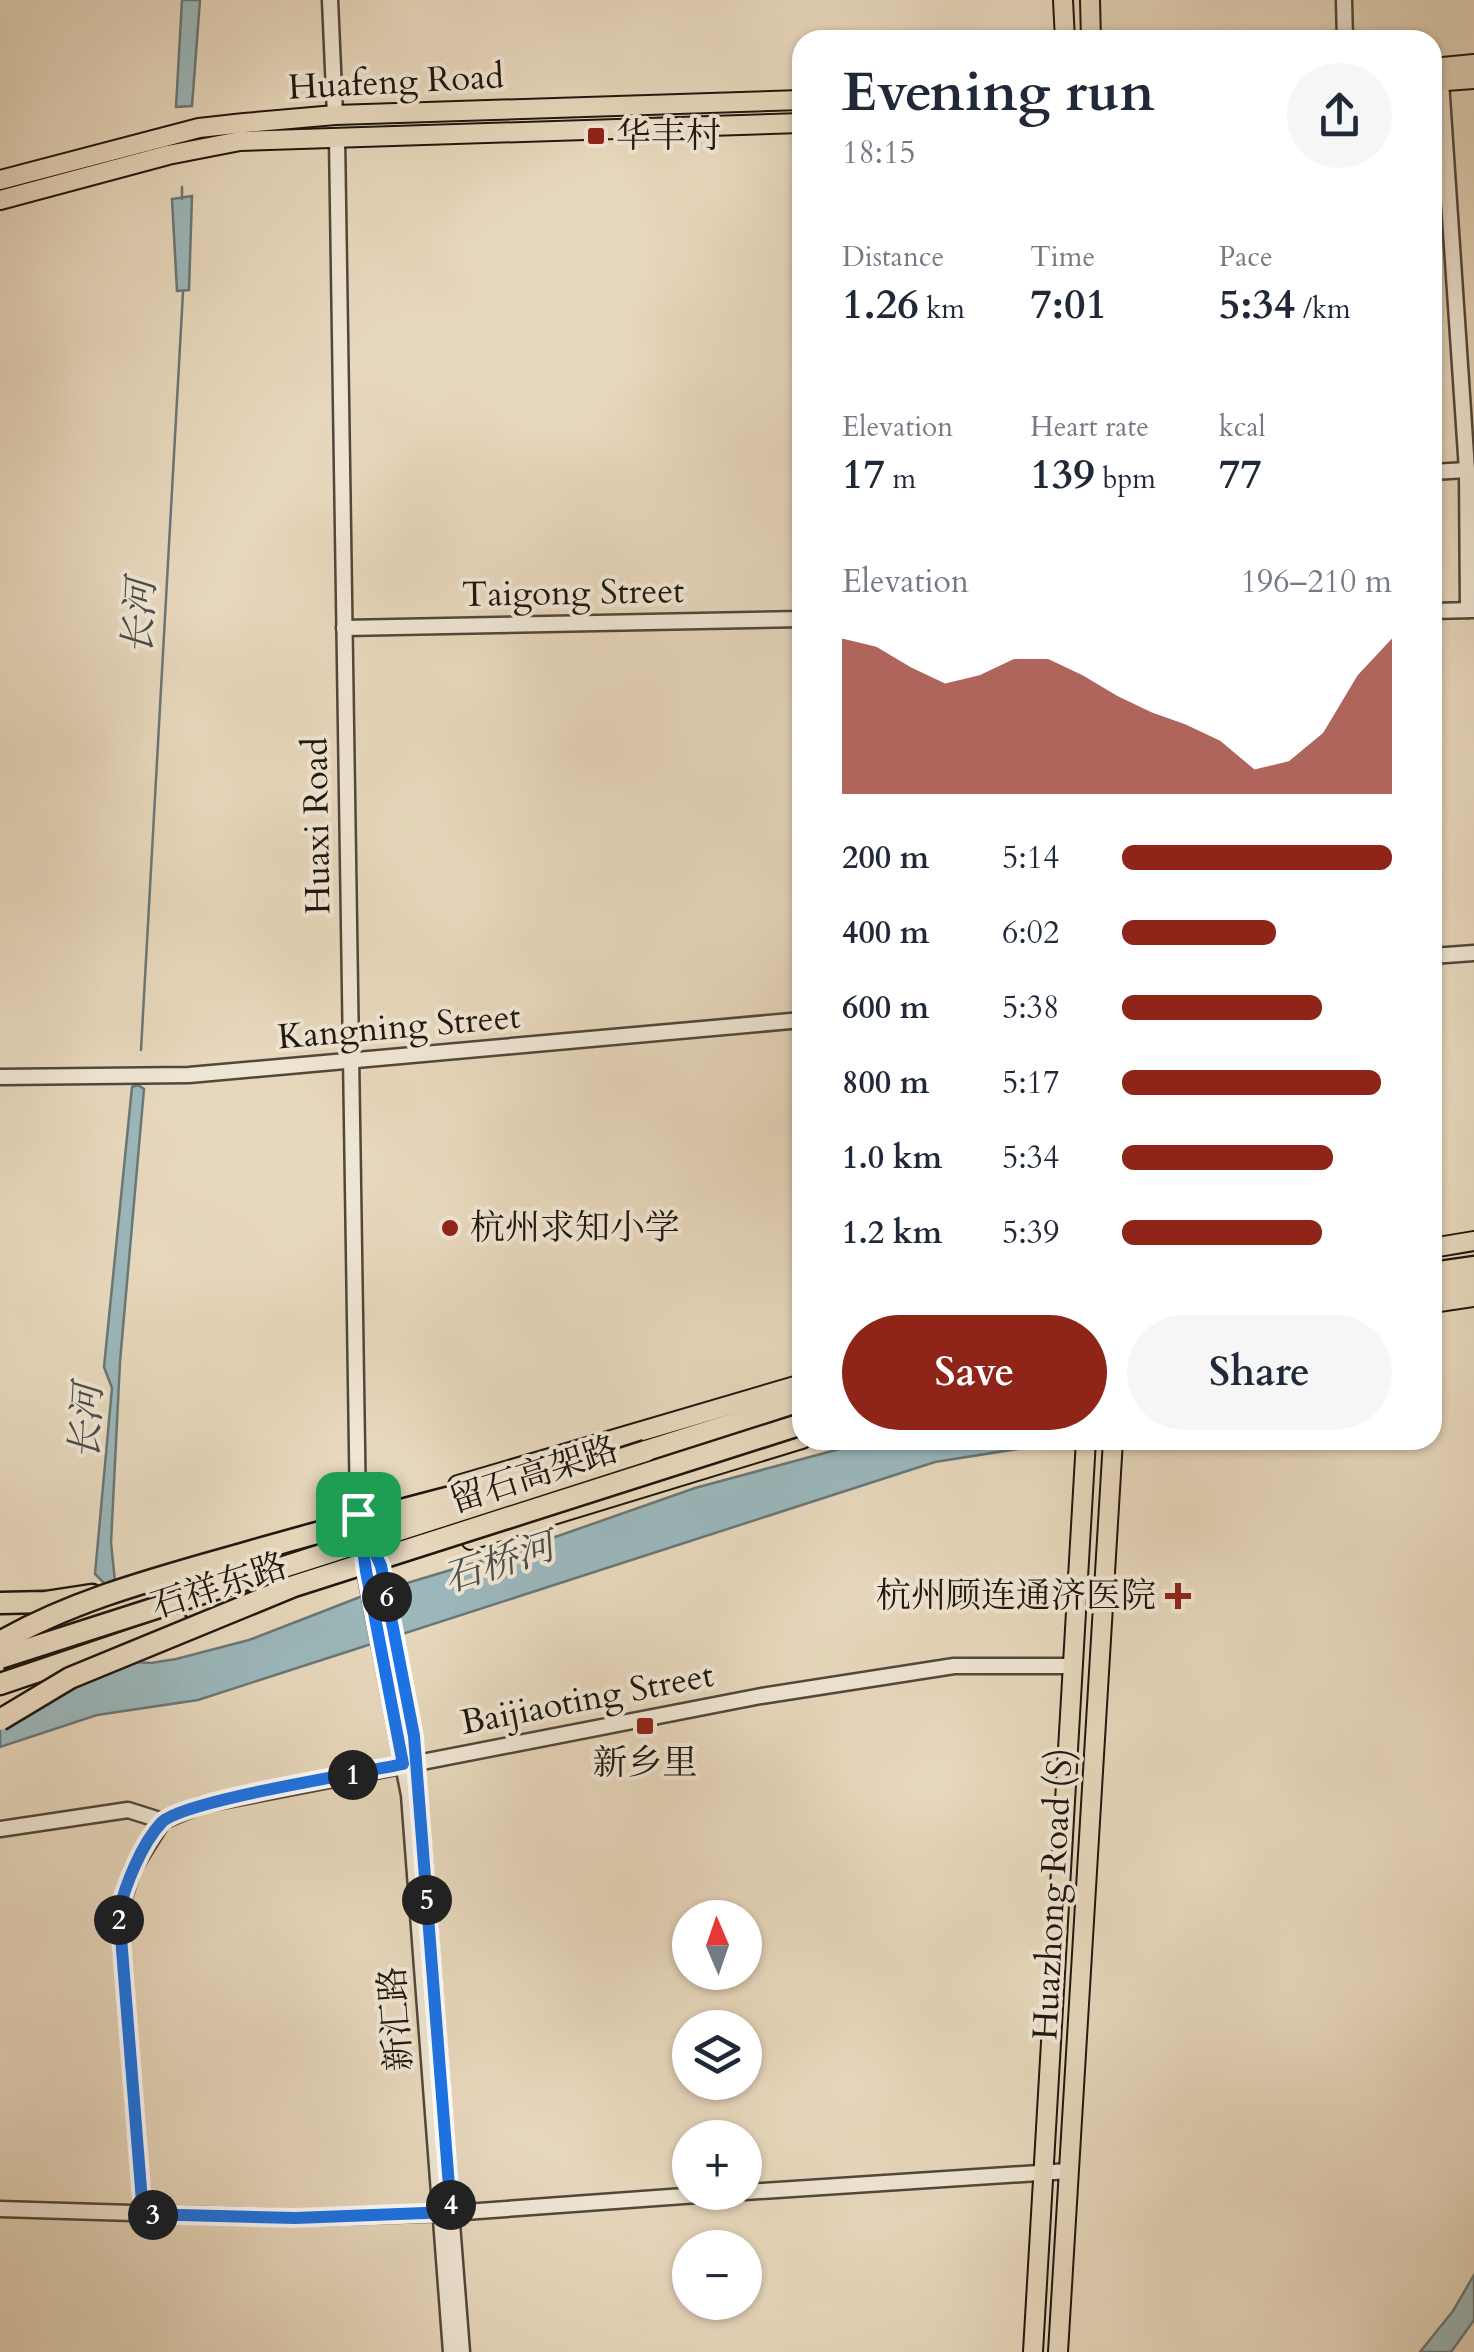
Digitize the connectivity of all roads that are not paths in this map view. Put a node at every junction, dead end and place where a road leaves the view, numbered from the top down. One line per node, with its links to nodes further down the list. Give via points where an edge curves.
1 (330, 0): 13 (street)
2 (1063, 0): 5 (main road)
3 (1090, 0): 6 (main road)
4 (1344, 0): 7 (street)
5 (1064, 30)
6 (1091, 30)
7 (1345, 30)
8 (1474, 64): 9 (main road)
9 (1442, 75)
10 (1442, 77): 11 (main road)
11 (1474, 79)
12 (792, 100): 13 (main road, Huafeng Road)
13 (335, 115): 17 (main road, Huafeng Road, via 199,128)
14 (792, 123): 15 (main road, Huafeng Road)
15 (337, 138): 18 (main road, Huafeng Road, via 198,148); 24 (street, Huaxi Road)
16 (1442, 163): 19 (street)
17 (0, 180)
18 (0, 200)
19 (1467, 470): 20 (street); 21 (street)
20 (1442, 471)
21 (1471, 610): 22 (street)
22 (1442, 611)
23 (792, 619): 24 (street, Taigong Street)
24 (344, 628): 28 (street, Huaxi Road)
25 (1474, 952): 26 (street)
26 (1442, 955)
27 (792, 1021): 28 (street, Kangning Street)
28 (352, 1062): 29 (street, Kangning Street, via 189,1075); 43 (street, Huaxi Road)
29 (0, 1077)
30 (1474, 1242): 31 (main road)
31 (1442, 1247)
32 (1474, 1266): 33 (highway)
33 (1442, 1271)
34 (1474, 1292): 35 (highway)
35 (1442, 1296)
36 (792, 1387): 43 (main road, 石祥东路)
37 (792, 1405): 42 (highway, 留石高架路)
38 (792, 1427): 45 (highway, 留石高架路, bridge)
39 (792, 1442): 44 (main road, 石祥东路)
40 (1085, 1450): 51 (main road, Huazhong Road (S))
41 (1112, 1450): 58 (main road, Huazhong Road (S))
42 (646, 1451): 46 (highway, bridge, via 450,1496); 50 (highway, 留石高架路, bridge)
43 (358, 1514): 44 (street, 新汇路); 48 (main road, 石祥东路, via 118,1599)
44 (375, 1577): 53 (main road, 石祥东路); 55 (street, 新汇路, via 381,1652); 55 (street, 新汇路, via 397,1649)
45 (294, 1586): 52 (highway, 留石高架路, bridge); 54 (highway, bridge, via 70,1678)
46 (114, 1592): 47 (highway, bridge); 49 (highway, bridge)
47 (0, 1603)
48 (0, 1632)
49 (0, 1642)
50 (0, 1658)
51 (1073, 1666): 55 (street, Baijiaoting Street, via 954,1666); 59 (main road, Huazhong Road (S))
52 (0, 1684)
53 (0, 1693)
54 (0, 1720)
55 (410, 1763): 56 (street, Baijiaoting Street, via 201,1805); 63 (street, 新汇路)
56 (164, 1821): 57 (street, via 128,1810); 64 (street, via 133,1869 119,1912)
57 (0, 1828)
58 (1069, 2171): 59 (street); 68 (main road, Huazhong Road (S))
59 (1044, 2173): 60 (street); 67 (main road, Huazhong Road (S))
60 (762, 2191)
61 (672, 2197): 63 (street)
62 (0, 2210): 64 (street)
63 (446, 2212): 64 (street, via 295,2218); 65 (street, 新汇路); 66 (street, 新汇路)
64 (143, 2214)
65 (451, 2352)
66 (462, 2352)
67 (1033, 2352)
68 (1058, 2352)

